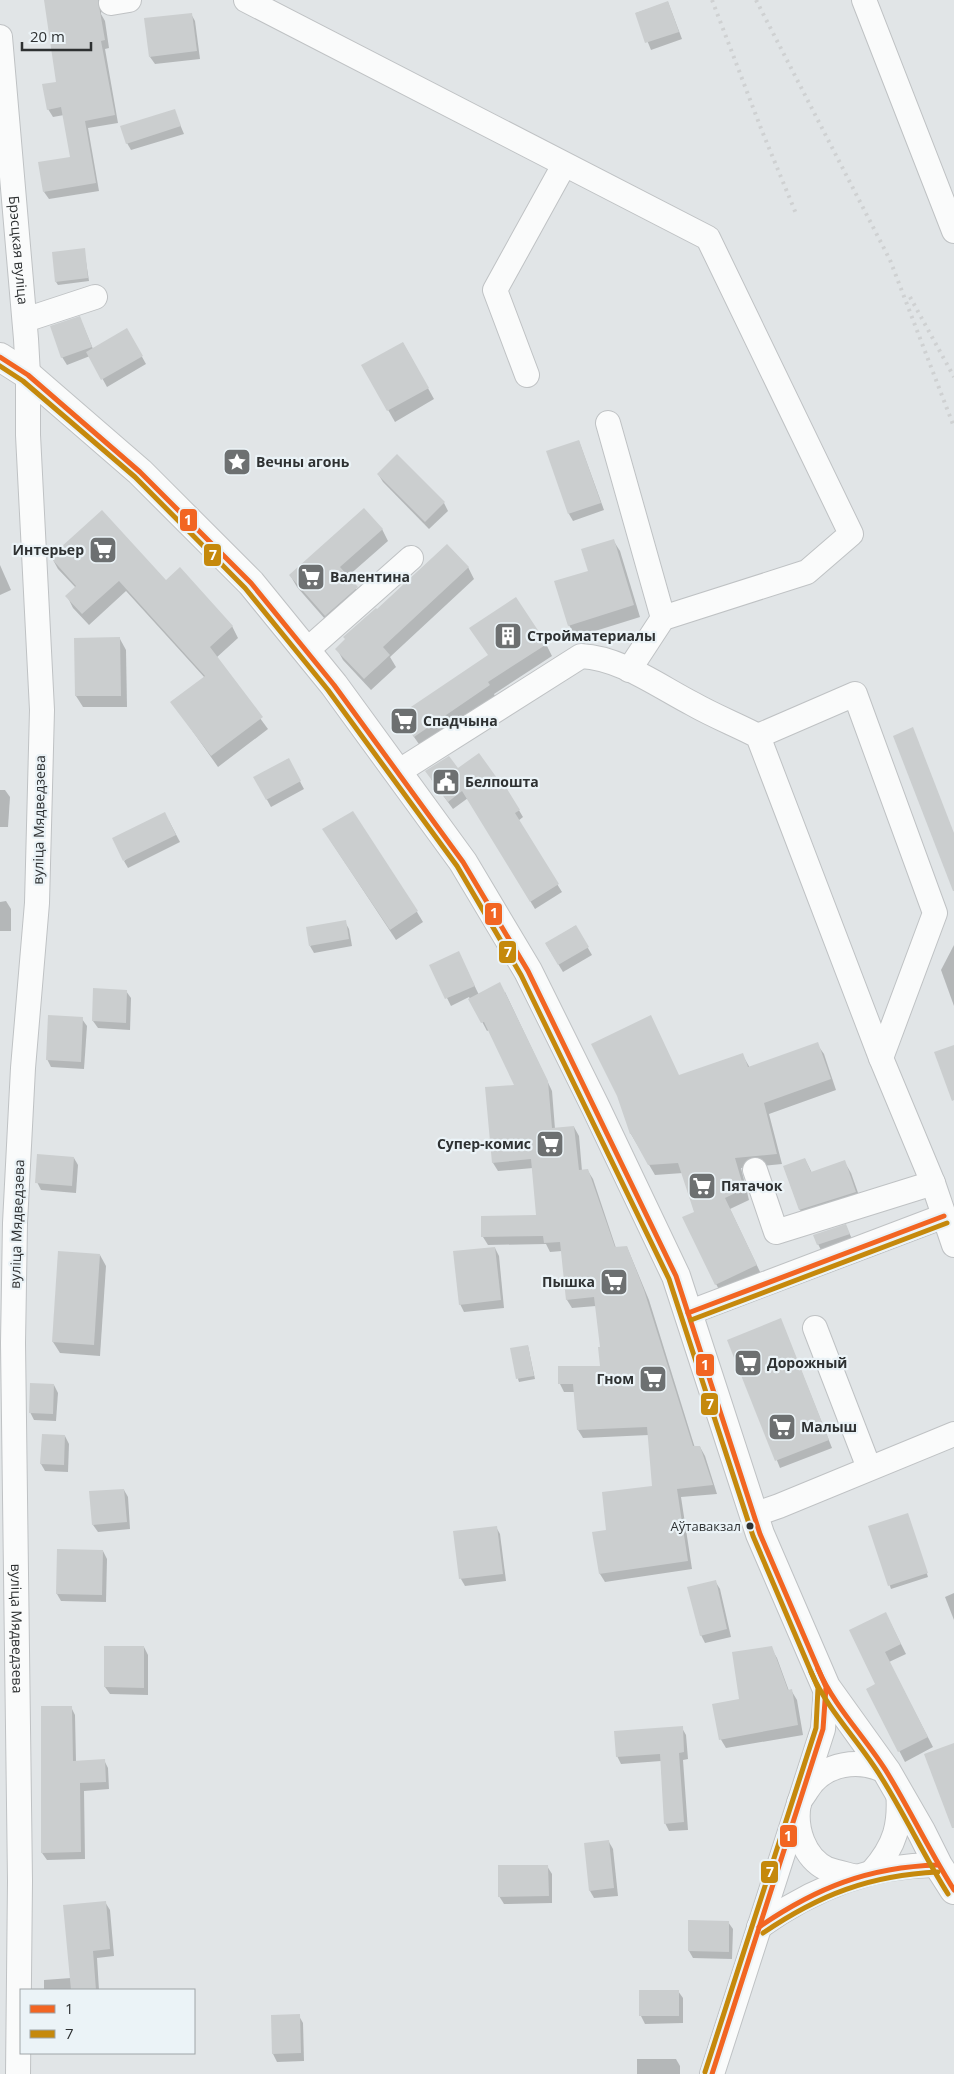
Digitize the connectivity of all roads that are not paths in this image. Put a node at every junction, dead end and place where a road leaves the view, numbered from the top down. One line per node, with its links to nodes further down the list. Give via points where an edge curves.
1 (246, 0): 4 (street)
2 (864, 0): 5 (street)
3 (0, 37): 7 (street, Брэсцкая вуліца)
4 (564, 165): 10 (street, via 495,290); 13 (street, via 708,238 851,534 807,572)
5 (954, 230)
6 (95, 297): 7 (street)
7 (25, 320): 9 (street, Брэсцкая вуліца)
8 (0, 357): 9 (main road)
9 (28, 374): 14 (main road, via 140,472 251,583); 35 (street, вуліца Мядведзева, via 42,710 37,903 23,1068 15,1223 13,1343 20,1880)
10 (527, 376)
11 (608, 423): 13 (street)
12 (410, 558): 14 (street)
13 (663, 618): 15 (street)
14 (306, 651): 17 (main road)
15 (629, 670): 16 (street); 17 (street, via 598,657 581,656)
16 (758, 736): 18 (street); 18 (street, via 855,694 935,913)
17 (398, 772): 23 (main road, via 463,862 528,972 676,1276)
18 (882, 1058): 20 (street)
19 (755, 1170): 20 (street, via 776,1232)
20 (933, 1183): 21 (street)
21 (944, 1216): 22 (street); 23 (street)
22 (954, 1245)
23 (688, 1313): 27 (main road)
24 (815, 1328): 26 (street)
25 (954, 1434): 26 (street)
26 (869, 1468): 27 (street)
27 (754, 1515): 28 (main road)
28 (826, 1687): 29 (main road); 30 (street, via 823,1729)
29 (892, 1780): 30 (street, via 875,1766 860,1763 843,1765 811,1783); 31 (main road); 32 (street, via 899,1807 898,1827 888,1852)
30 (799, 1803): 32 (street, via 799,1831 804,1848 827,1868); 34 (street)
31 (938, 1865): 32 (street, via 903,1866); 33 (main road)
32 (862, 1874): 34 (street, via 784,1909)
33 (954, 1890)
34 (759, 1927): 36 (street)
35 (18, 2074)
36 (712, 2074)

